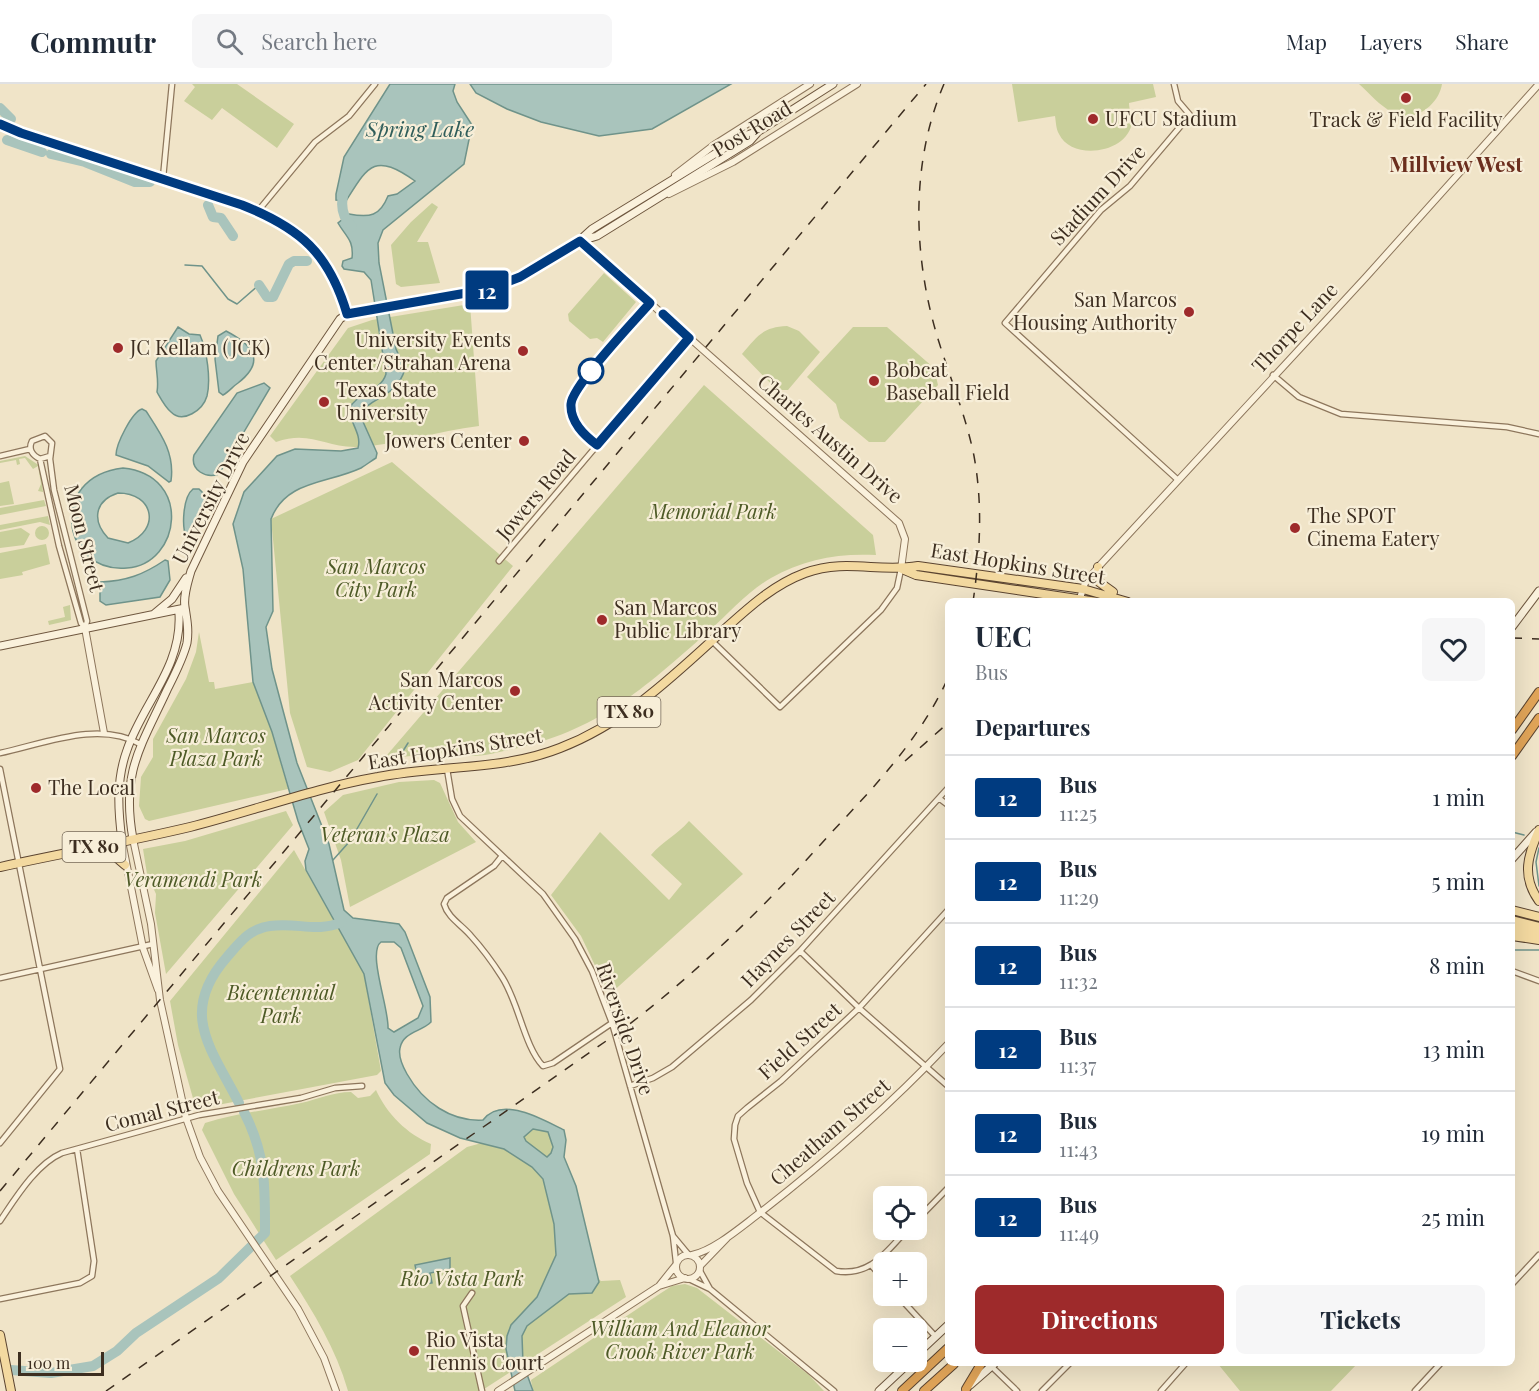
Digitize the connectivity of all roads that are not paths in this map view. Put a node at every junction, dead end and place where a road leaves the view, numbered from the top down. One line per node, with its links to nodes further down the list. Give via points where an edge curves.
1 (172, 84): 10 (street)
2 (375, 84): 13 (street, via 349,116 315,142)
3 (810, 84): 11 (street, Post Road, via 714,145)
4 (832, 84): 9 (main road)
5 (857, 84): 12 (street, Post Road, via 733,162)
6 (1174, 84): 23 (street, Stadium Drive, via 1178,101 1190,115 1130,186 1101,210 1005,323)
7 (1539, 84): 17 (street, Thorpe Lane)
8 (0, 124): 10 (street)
9 (759, 131): 11 (main road, via 744,136); 12 (main road, via 750,141)
10 (164, 178): 13 (street)
11 (658, 188): 14 (main road, via 592,229)
12 (662, 197): 14 (main road, via 597,236)
13 (258, 211): 15 (street, via 286,226 320,254 337,283)
14 (580, 241): 15 (main road, via 501,285 470,294); 16 (street, Charles Austin Drive)
15 (347, 314): 27 (main road, University Drive, via 332,328 251,449)
16 (689, 338): 24 (street, Jowers Road); 26 (street, Charles Austin Drive, via 727,367 899,523 905,539)
17 (1273, 375): 18 (street, via 1299,398 1341,414 1507,427); 23 (street, Thorpe Lane)
18 (1539, 434)
19 (30, 449): 20 (street); 21 (street, via 34,439 45,436 52,443); 22 (street)
20 (0, 456)
21 (50, 456): 22 (street); 36 (street, Moon Street, via 60,520 87,621)
22 (40, 459): 36 (street, Moon Street, via 59,546)
23 (1178, 480): 25 (street, Thorpe Lane)
24 (499, 561)
25 (1098, 567): 28 (street, Thorpe Lane); 32 (main road, via 1102,585)
26 (901, 569): 28 (main road, East Hopkins Street / TX 80, via 918,566); 30 (main road, East Hopkins Street / TX 80, via 916,575); 37 (main road, East Hopkins Street / TX 80, via 839,565 804,573 758,600); 37 (street, via 897,588 880,610 780,707)
27 (191, 571): 33 (main road, University Drive); 34 (main road, via 171,600)
28 (1083, 589): 30 (street, Thorpe Lane); 31 (main road, East Hopkins Street / TX 80)
29 (1539, 591): 35 (main road)
30 (1080, 598)
31 (1115, 598)
32 (1123, 598)
33 (185, 608): 34 (main road); 40 (main road, via 179,614 178,643); 41 (main road, via 189,619 187,645)
34 (150, 616): 36 (main road)
35 (1515, 623)
36 (85, 628): 38 (main road); 44 (street, Moon Street)
37 (712, 641): 50 (main road, East Hopkins Street / TX 80, via 645,701 606,727 534,756)
38 (0, 646)
39 (1539, 692): 43 (highway)
40 (148, 707): 41 (main road); 45 (main road)
41 (157, 712): 46 (main road)
42 (1539, 718): 47 (highway)
43 (1515, 726)
44 (104, 733): 45 (street); 48 (street)
45 (131, 738): 46 (street); 51 (main road)
46 (140, 744): 52 (main road)
47 (1515, 752)
48 (0, 753)
49 (0, 769): 62 (street)
50 (447, 769): 57 (main road, East Hopkins Street / TX 80, via 375,777); 60 (street, Riverside Drive, via 452,799 460,816)
51 (120, 782): 52 (main road); 58 (main road)
52 (129, 783): 57 (main road)
53 (945, 792): 54 (street, Haynes Street)
54 (940, 799): 55 (street); 77 (street, Haynes Street)
55 (945, 803)
56 (1539, 830): 61 (main road); 65 (main road, via 1527,857 1527,867 1528,881)
57 (133, 839): 58 (main road, East Hopkins Street / TX 80); 75 (street)
58 (122, 841): 59 (main road, East Hopkins Street / TX 80); 63 (street)
59 (98, 847): 62 (main road, East Hopkins Street / TX 80); 63 (main road)
60 (502, 855): 84 (street, Riverside Drive, via 543,894 575,939); 84 (street, via 494,866 444,904 503,977 527,1031 533,1056 543,1066 553,1063)
61 (1515, 856)
62 (20, 863): 64 (main road, East Hopkins Street / TX 80); 78 (street)
63 (125, 865): 76 (street)
64 (0, 867)
65 (1539, 901)
66 (1515, 911): 68 (main road)
67 (945, 913): 83 (street, Field Street)
68 (1539, 917)
69 (1515, 921): 70 (main road)
70 (1539, 927)
71 (1515, 928): 72 (main road)
72 (1539, 932)
73 (1515, 936): 74 (main road)
74 (1539, 940)
75 (153, 944): 76 (street); 82 (street)
76 (143, 948): 78 (street); 82 (street)
77 (800, 951): 83 (street); 89 (street, Haynes Street, via 751,1000 680,1061 653,1078)
78 (40, 969): 80 (street); 91 (street, via 60,1069)
79 (1515, 972): 81 (street)
80 (0, 978)
81 (1539, 981)
82 (158, 990): 90 (street)
83 (859, 1008): 86 (street); 95 (street, Field Street, via 738,1116 734,1139 752,1199)
84 (612, 1023): 89 (street, Riverside Drive)
85 (945, 1047): 86 (street, Cheatham Street)
86 (927, 1066): 87 (street); 95 (street, Cheatham Street, via 819,1168)
87 (945, 1083)
88 (362, 1086): 90 (street, Comal Street)
89 (630, 1086): 97 (street, Riverside Drive)
90 (186, 1118): 92 (street, Comal Street); 128 (street, via 205,1166 307,1326)
91 (0, 1143)
92 (76, 1149): 96 (street, Comal Street, via 49,1160); 110 (street, via 92,1276 80,1283)
93 (945, 1191): 94 (street)
94 (927, 1210)
95 (760, 1212): 98 (street, Cheatham Street); 103 (street, via 837,1271 849,1273)
96 (0, 1221)
97 (673, 1236): 100 (street, Riverside Drive); 102 (street, Riverside Drive)
98 (727, 1238): 100 (street, Cheatham Street); 104 (street, Cheatham Street)
99 (897, 1240): 103 (street)
100 (690, 1255): 102 (street, via 681,1256); 104 (street, via 698,1259)
101 (1539, 1255): 106 (street)
102 (676, 1264): 105 (street, via 678,1274); 107 (street)
103 (872, 1266)
104 (700, 1269): 105 (street); 108 (street)
105 (687, 1279): 107 (street); 108 (street)
106 (1515, 1281)
107 (659, 1286): 130 (street)
108 (710, 1288): 131 (street)
109 (472, 1293): 129 (street, via 463,1306)
110 (0, 1299)
111 (907, 1306): 114 (street)
112 (945, 1328): 114 (main road)
113 (0, 1335): 127 (main road)
114 (936, 1337): 115 (main road)
115 (927, 1345)
116 (945, 1351): 133 (highway)
117 (952, 1366): 134 (highway)
118 (980, 1366): 126 (highway)
119 (991, 1366): 126 (main road)
120 (993, 1366): 135 (street)
121 (1067, 1366): 136 (street)
122 (1183, 1366): 137 (street)
123 (1438, 1366): 138 (street)
124 (899, 1372): 132 (main road)
125 (1539, 1385): 139 (street)
126 (965, 1390)
127 (11, 1391)
128 (336, 1391)
129 (482, 1391)
130 (498, 1391)
131 (834, 1391)
132 (879, 1391)
133 (902, 1391)
134 (924, 1391)
135 (1017, 1391)
136 (1042, 1391)
137 (1161, 1391)
138 (1415, 1391)
139 (1533, 1391)

